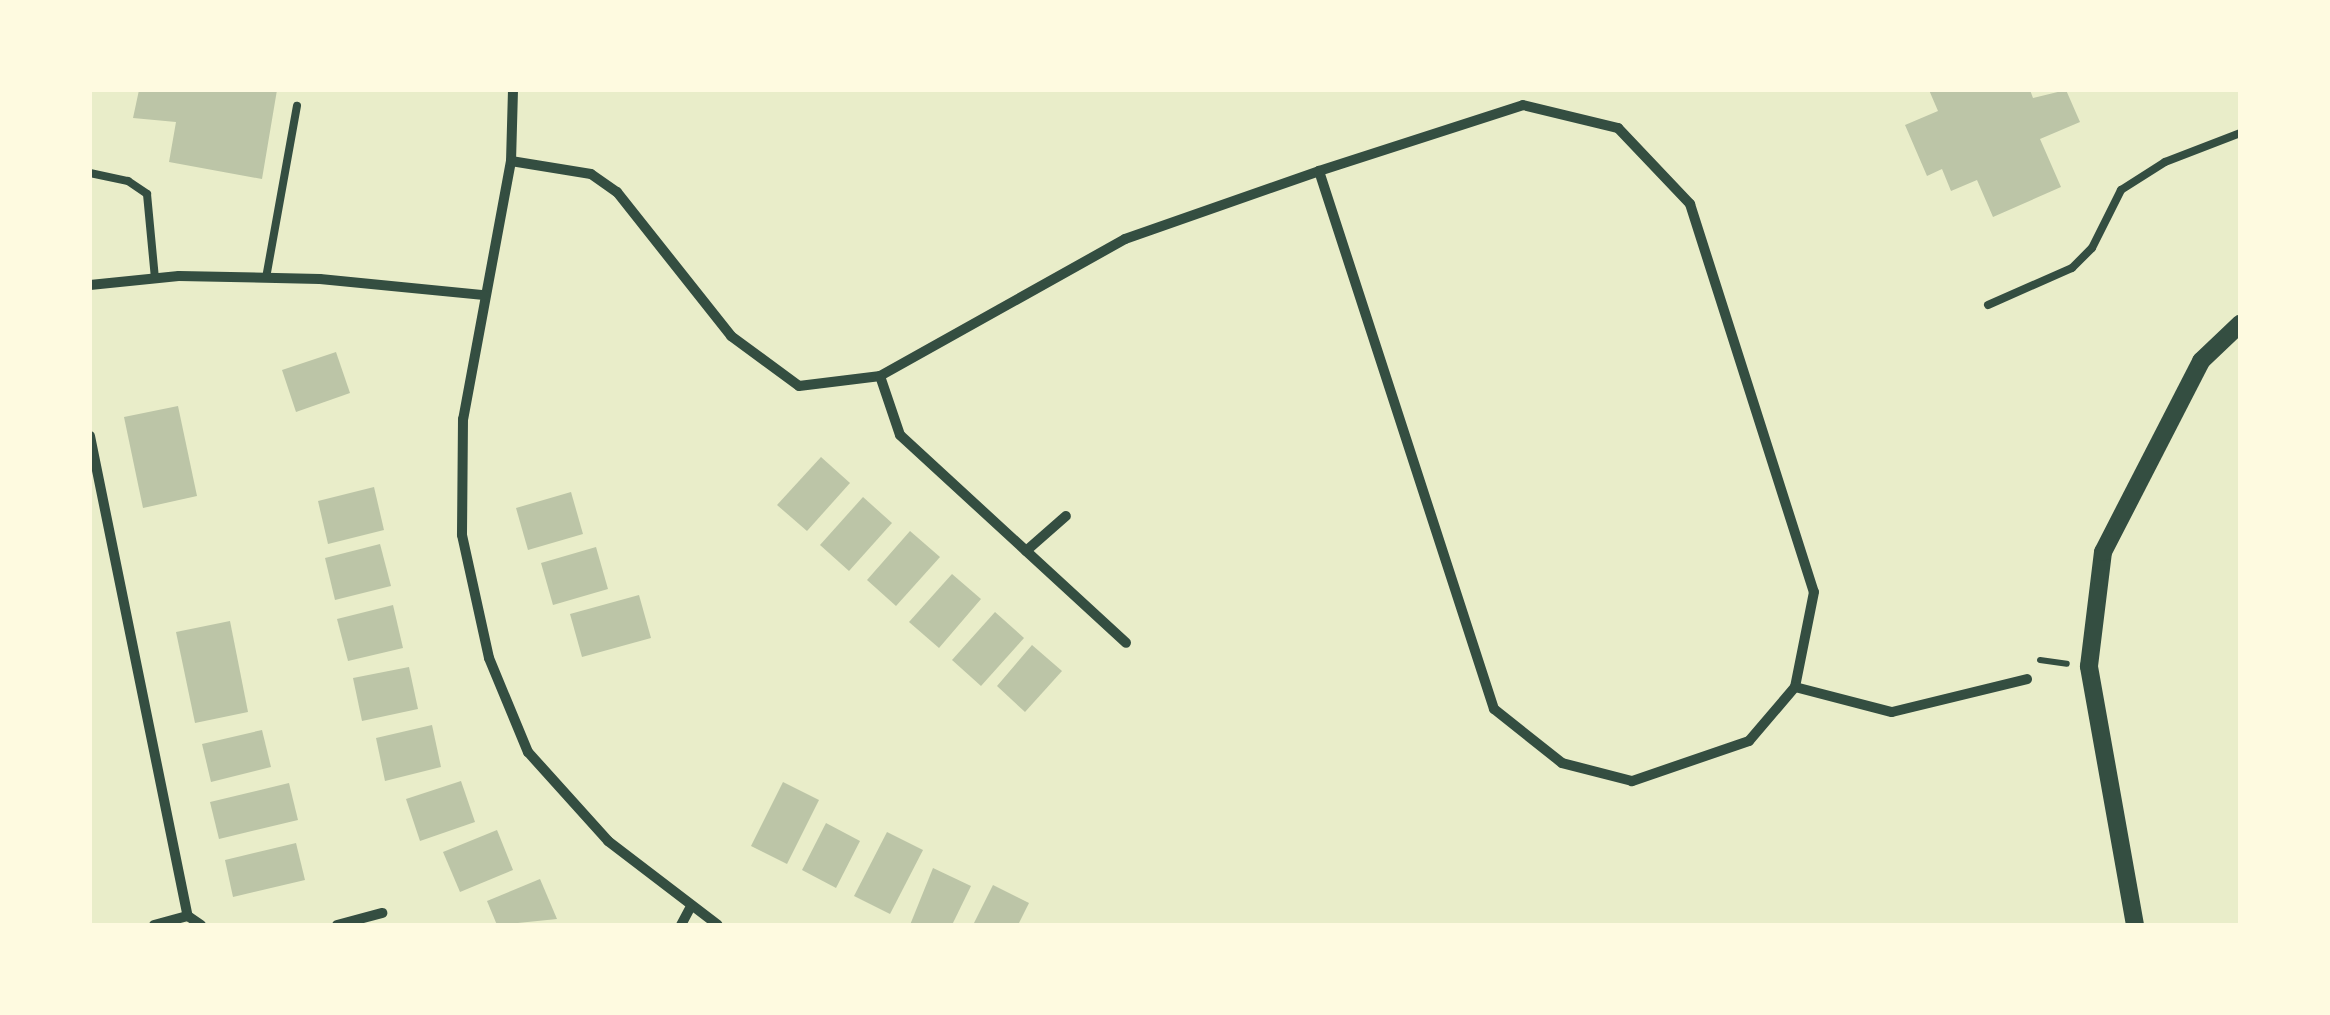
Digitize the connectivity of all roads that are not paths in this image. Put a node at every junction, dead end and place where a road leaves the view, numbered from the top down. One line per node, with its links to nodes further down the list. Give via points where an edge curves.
1 (514, 90): 4 (street)
2 (297, 106): 8 (lane)
3 (2240, 133): 11 (lane, via 2165,162 2121,190 2092,248 2072,268)
4 (512, 161): 10 (street); 13 (street, via 591,174 616,192 731,336 798,386)
5 (1319, 171): 13 (street, via 1125,240); 19 (street, via 1494,709 1562,763 1632,781 1749,741); 19 (street, via 1523,105 1618,128 1690,204 1814,592)
6 (90, 173): 7 (lane, via 128,181 147,194)
7 (155, 278): 8 (street); 9 (street)
8 (266, 278): 10 (street)
9 (90, 285)
10 (484, 295): 20 (street, via 464,419 462,535 489,658 528,752 608,840)
11 (1988, 305)
12 (2240, 324): 28 (street, via 2200,361 2103,552 2089,666)
13 (880, 376): 16 (street, via 900,435)
14 (90, 436): 22 (street)
15 (1066, 516): 16 (street)
16 (1026, 551): 17 (street)
17 (1126, 643)
18 (2028, 680): 19 (street, via 1892,712)
19 (1795, 687)
20 (690, 908): 26 (street); 27 (street)
21 (382, 913): 25 (street)
22 (188, 916): 23 (street); 24 (street)
23 (154, 925)
24 (201, 925)
25 (337, 925)
26 (681, 925)
27 (718, 925)
28 (2135, 925)

